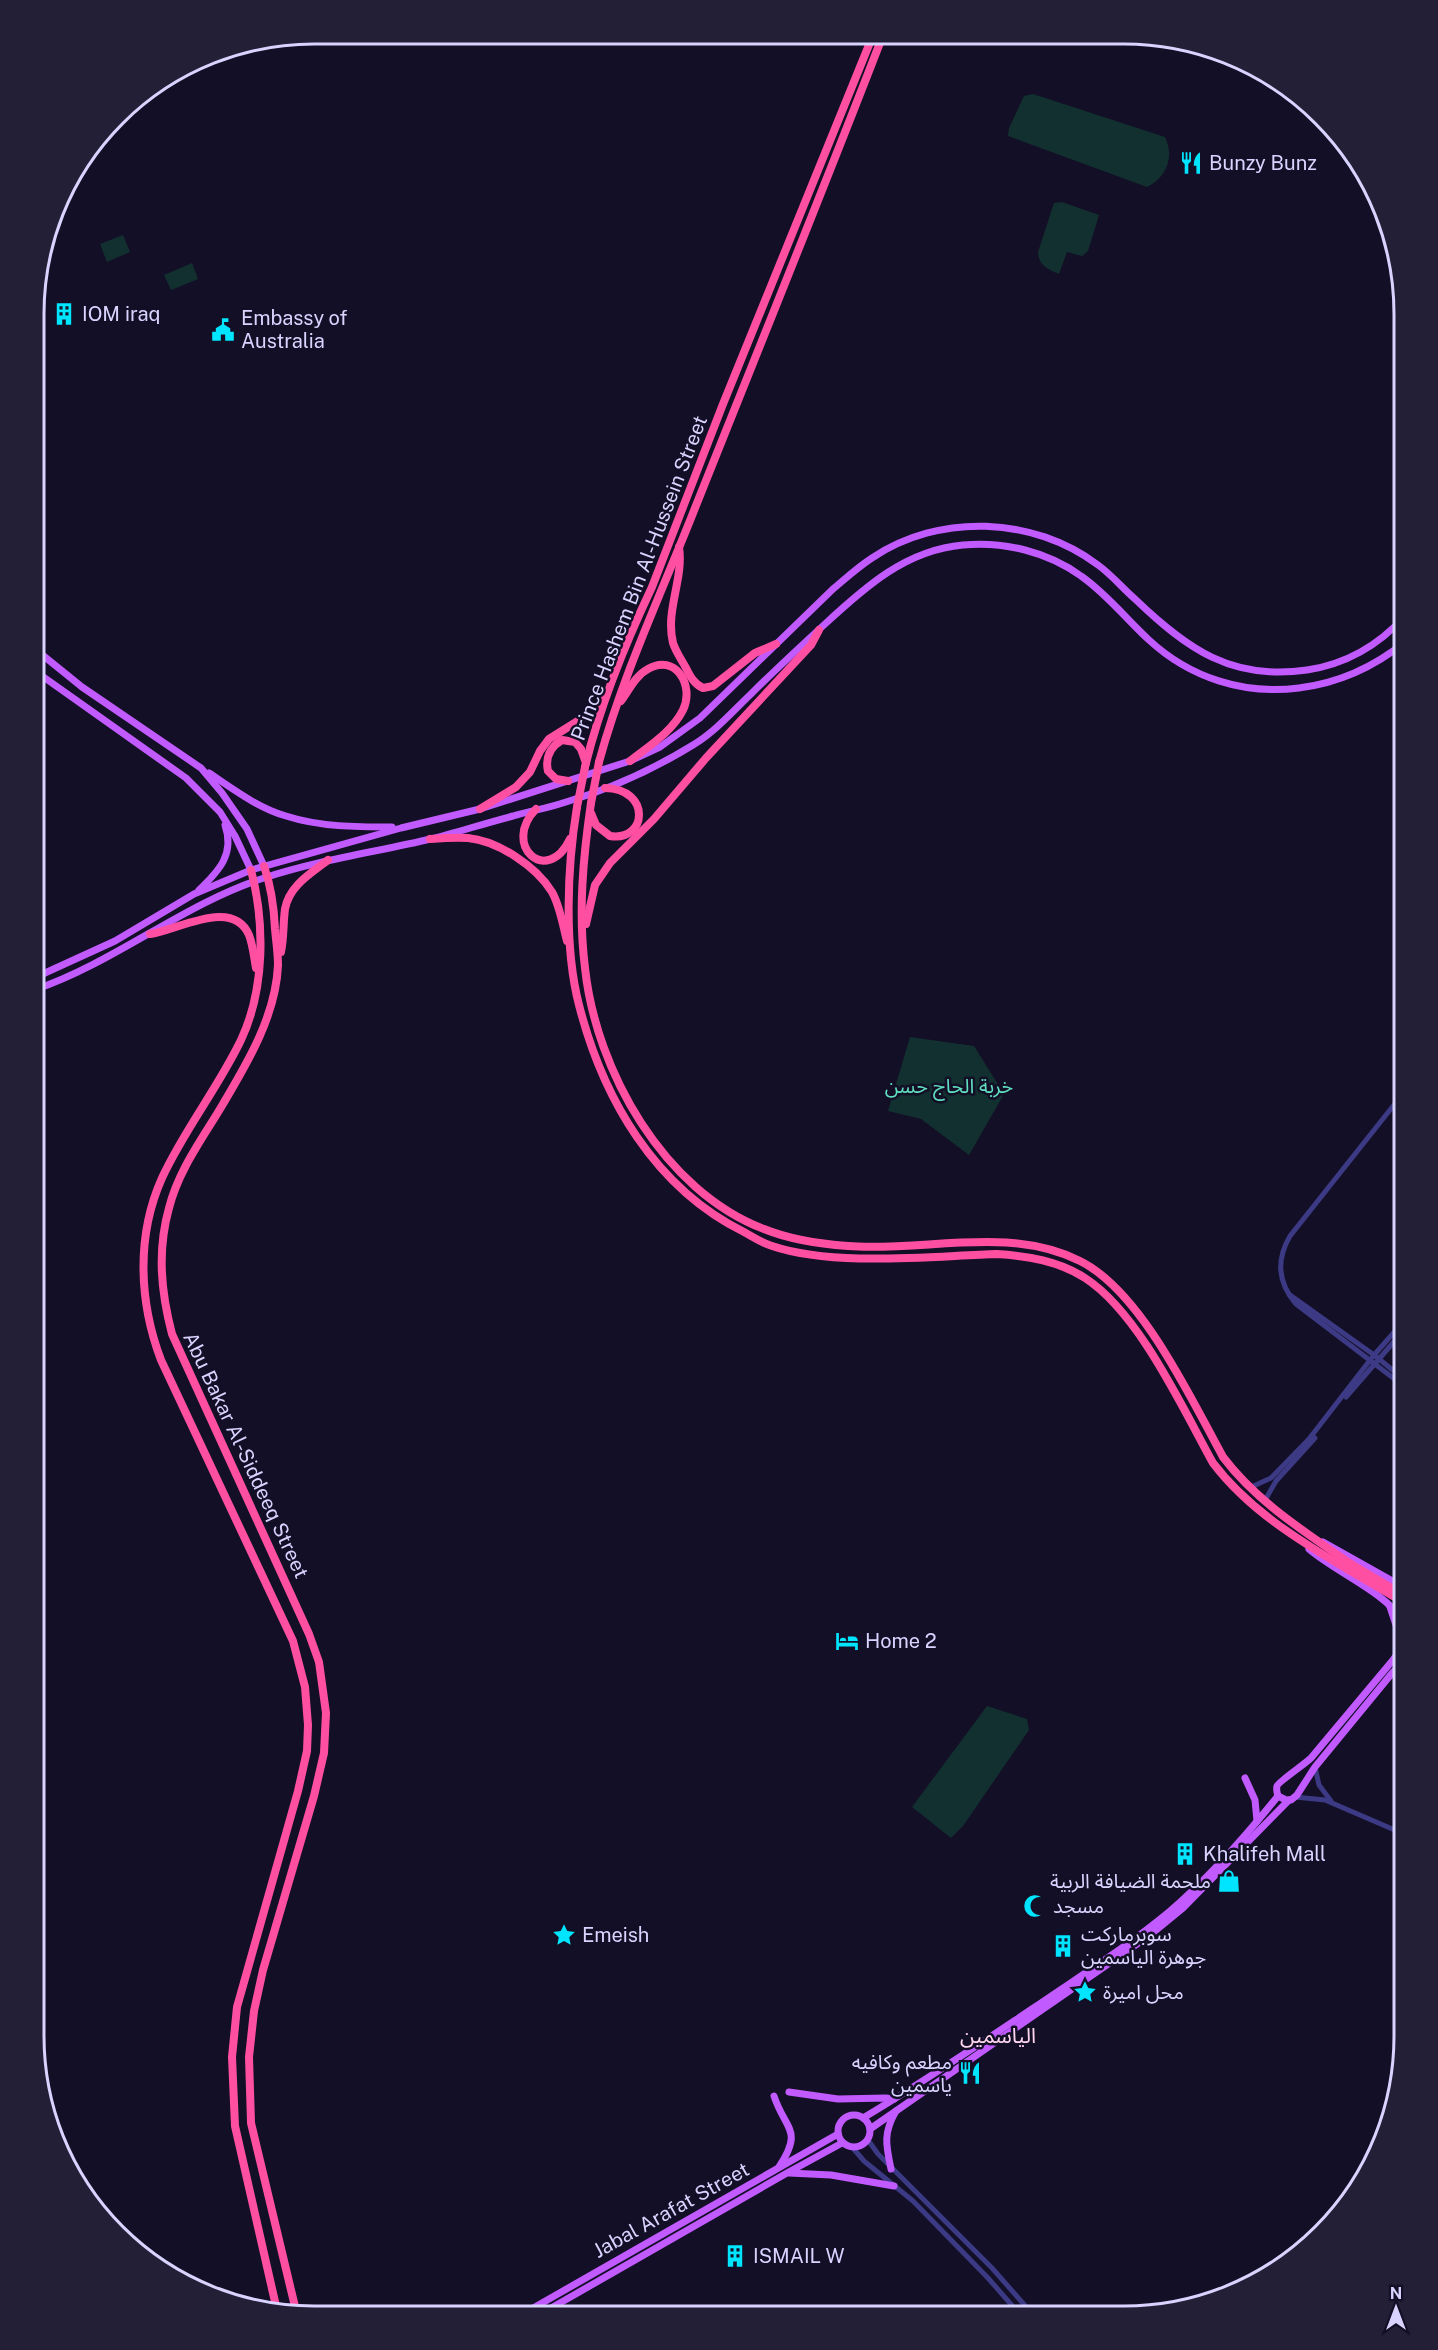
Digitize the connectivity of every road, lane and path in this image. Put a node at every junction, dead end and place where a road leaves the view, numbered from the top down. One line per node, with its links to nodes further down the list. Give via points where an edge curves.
1 (869, 44): 10 (highway, Prince Hashem Bin Al-Hussein Street)
2 (879, 44): 3 (highway, Prince Hashem Bin Al-Hussein Street)
3 (679, 547): 6 (highway, via 681,571 671,632 675,649 696,684 703,688 713,686 755,654); 11 (highway, Prince Hashem Bin Al-Hussein Street)
4 (1394, 626): 6 (main road, via 1369,648 1330,665 1291,672 1240,669 1183,642 1101,566 1072,549 1020,529 956,527 919,536 872,558)
5 (819, 630): 7 (main road, via 863,590 905,562 947,547 988,544 1034,553 1071,569 1175,660 1236,686 1277,690 1318,685 1371,666); 16 (main road, via 703,738); 31 (highway, via 810,645 654,819 610,863 595,885)
6 (776, 644): 12 (main road, via 683,732)
7 (1394, 650)
8 (44, 656): 14 (main road, Abu Bakar Al-Siddeeq Street, via 82,687)
9 (44, 678): 20 (main road, Abu Bakar Al-Siddeeq Street, via 179,772)
10 (609, 693): 13 (highway, Prince Hashem Bin Al-Hussein Street); 18 (highway, via 590,714 549,739 524,780)
11 (614, 711): 12 (highway, via 640,675 652,666 675,669 684,679 687,699 682,712 668,731); 17 (highway, Prince Hashem Bin Al-Hussein Street, bridge)
12 (630, 761): 15 (main road)
13 (586, 765): 15 (highway, via 575,742 561,740 554,746 547,758 548,771 556,779); 22 (highway, Prince Hashem Bin Al-Hussein Street, bridge)
14 (201, 768): 21 (main road, via 243,795 287,816 339,826); 25 (main road, Abu Bakar Al-Siddeeq Street, via 247,829)
15 (568, 781): 18 (main road)
16 (605, 788): 17 (highway, via 619,789 635,800 639,809 636,826 627,835 610,836 596,825); 19 (main road)
17 (590, 806): 31 (highway, Prince Hashem Bin Al-Hussein Street, via 582,878)
18 (480, 809): 21 (main road)
19 (536, 809): 22 (highway, via 525,822 523,838 527,851 534,857 558,857); 23 (main road)
20 (220, 812): 26 (main road, Abu Bakar Al-Siddeeq Street); 29 (main road, via 227,831 227,855)
21 (401, 828): 25 (main road)
22 (573, 834): 32 (highway, Prince Hashem Bin Al-Hussein Street)
23 (430, 839): 24 (main road); 32 (highway, via 481,841 531,868 553,895)
24 (328, 860): 27 (main road); 33 (highway, via 290,895)
25 (264, 866): 26 (main road); 27 (highway, Abu Bakar Al-Siddeeq Street)
26 (251, 870): 28 (highway, Abu Bakar Al-Siddeeq Street); 29 (main road)
27 (267, 876): 28 (main road); 33 (highway, Abu Bakar Al-Siddeeq Street)
28 (254, 881): 30 (main road, via 200,905); 35 (highway, Abu Bakar Al-Siddeeq Street, via 260,928)
29 (194, 894): 34 (main road, via 116,941)
30 (150, 934): 35 (highway, via 205,919 234,918 249,934); 36 (main road, via 91,967)
31 (582, 942): 47 (highway, Prince Hashem Bin Al-Hussein Street, via 594,1017 628,1102 681,1173 720,1205 763,1229 794,1239 851,1246 1001,1242 1045,1248 1083,1262 1108,1281 1136,1311 1224,1457)
32 (571, 953): 50 (highway, Prince Hashem Bin Al-Hussein Street, via 592,1050 618,1108 657,1165 688,1197 718,1219 772,1246 795,1251 849,1258 1018,1255 1050,1261 1085,1278 1103,1292 1152,1354 1224,1478)
33 (278, 964): 83 (highway, Abu Bakar Al-Siddeeq Street, via 270,1006 256,1045 176,1188 165,1226 161,1260 171,1334 309,1634 322,1679 326,1713 324,1753 263,1970 249,2057 251,2123)
34 (44, 973)
35 (257, 977): 82 (highway, Abu Bakar Al-Siddeeq Street, via 241,1039 157,1189 146,1233 144,1279 161,1360 293,1641 305,1687 308,1725 303,1771 237,2007 232,2057 235,2126)
36 (44, 986)
37 (1394, 1105): 38 (street, via 1283,1247 1281,1276)
38 (1289, 1294): 41 (street); 43 (street, via 1303,1311)
39 (1394, 1332): 41 (street)
40 (1394, 1342): 42 (street)
41 (1374, 1355): 42 (street); 43 (street)
42 (1379, 1359): 44 (street); 45 (street)
43 (1369, 1360): 44 (street); 47 (street, via 1309,1439 1271,1478)
44 (1375, 1366): 46 (street); 48 (street, via 1280,1475)
45 (1394, 1371)
46 (1394, 1379)
47 (1249, 1488): 48 (highway, Prince Hashem Bin Al-Hussein Street)
48 (1264, 1502): 49 (highway, Prince Hashem Bin Al-Hussein Street)
49 (1308, 1534): 51 (highway, Prince Hashem Bin Al-Hussein Street); 52 (main road, Prince Hashem Bin Al-Hussein Street)
50 (1300, 1542): 51 (highway, Prince Hashem Bin Al-Hussein Street); 56 (main road, Prince Hashem Bin Al-Hussein Street)
51 (1349, 1566): 53 (highway, Prince Hashem Bin Al-Hussein Street, bridge); 54 (highway, Prince Hashem Bin Al-Hussein Street, bridge)
52 (1393, 1582)
53 (1394, 1590)
54 (1394, 1596)
55 (1394, 1600): 56 (main road)
56 (1386, 1602): 57 (main road, Prince Hashem Bin Al-Hussein Street); 58 (main road)
57 (1394, 1610)
58 (1394, 1619)
59 (1394, 1659): 63 (main road, via 1306,1763 1279,1783)
60 (1394, 1671): 61 (main road)
61 (1315, 1767): 64 (main road); 65 (street, via 1319,1785)
62 (1245, 1778): 66 (main road, via 1255,1800)
63 (1278, 1796): 64 (main road); 66 (main road)
64 (1292, 1799): 65 (street, via 1315,1798); 71 (main road, via 1192,1900 1150,1935)
65 (1335, 1804): 67 (street)
66 (1257, 1822): 70 (main road, via 1195,1888 1119,1950)
67 (1394, 1830)
68 (789, 2092): 70 (main road, via 838,2100)
69 (774, 2096): 78 (main road, via 792,2139)
70 (894, 2099): 72 (main road)
71 (898, 2108): 73 (main road); 79 (main road, via 886,2140)
72 (863, 2118): 73 (main road); 74 (main road, via 847,2116)
73 (870, 2129): 75 (main road)
74 (837, 2134): 76 (main road); 78 (main road, Jabal Arafat Street)
75 (868, 2140): 77 (main road); 79 (street)
76 (842, 2143): 77 (main road); 80 (main road, Jabal Arafat Street)
77 (852, 2147): 81 (street)
78 (777, 2169): 84 (main road, Jabal Arafat Street)
79 (891, 2169): 87 (street)
80 (787, 2173): 81 (main road, via 831,2175); 85 (main road, Jabal Arafat Street)
81 (894, 2186): 86 (street, via 913,2201)
82 (275, 2304)
83 (295, 2306)
84 (537, 2306)
85 (555, 2306)
86 (1012, 2306)
87 (1025, 2306)

